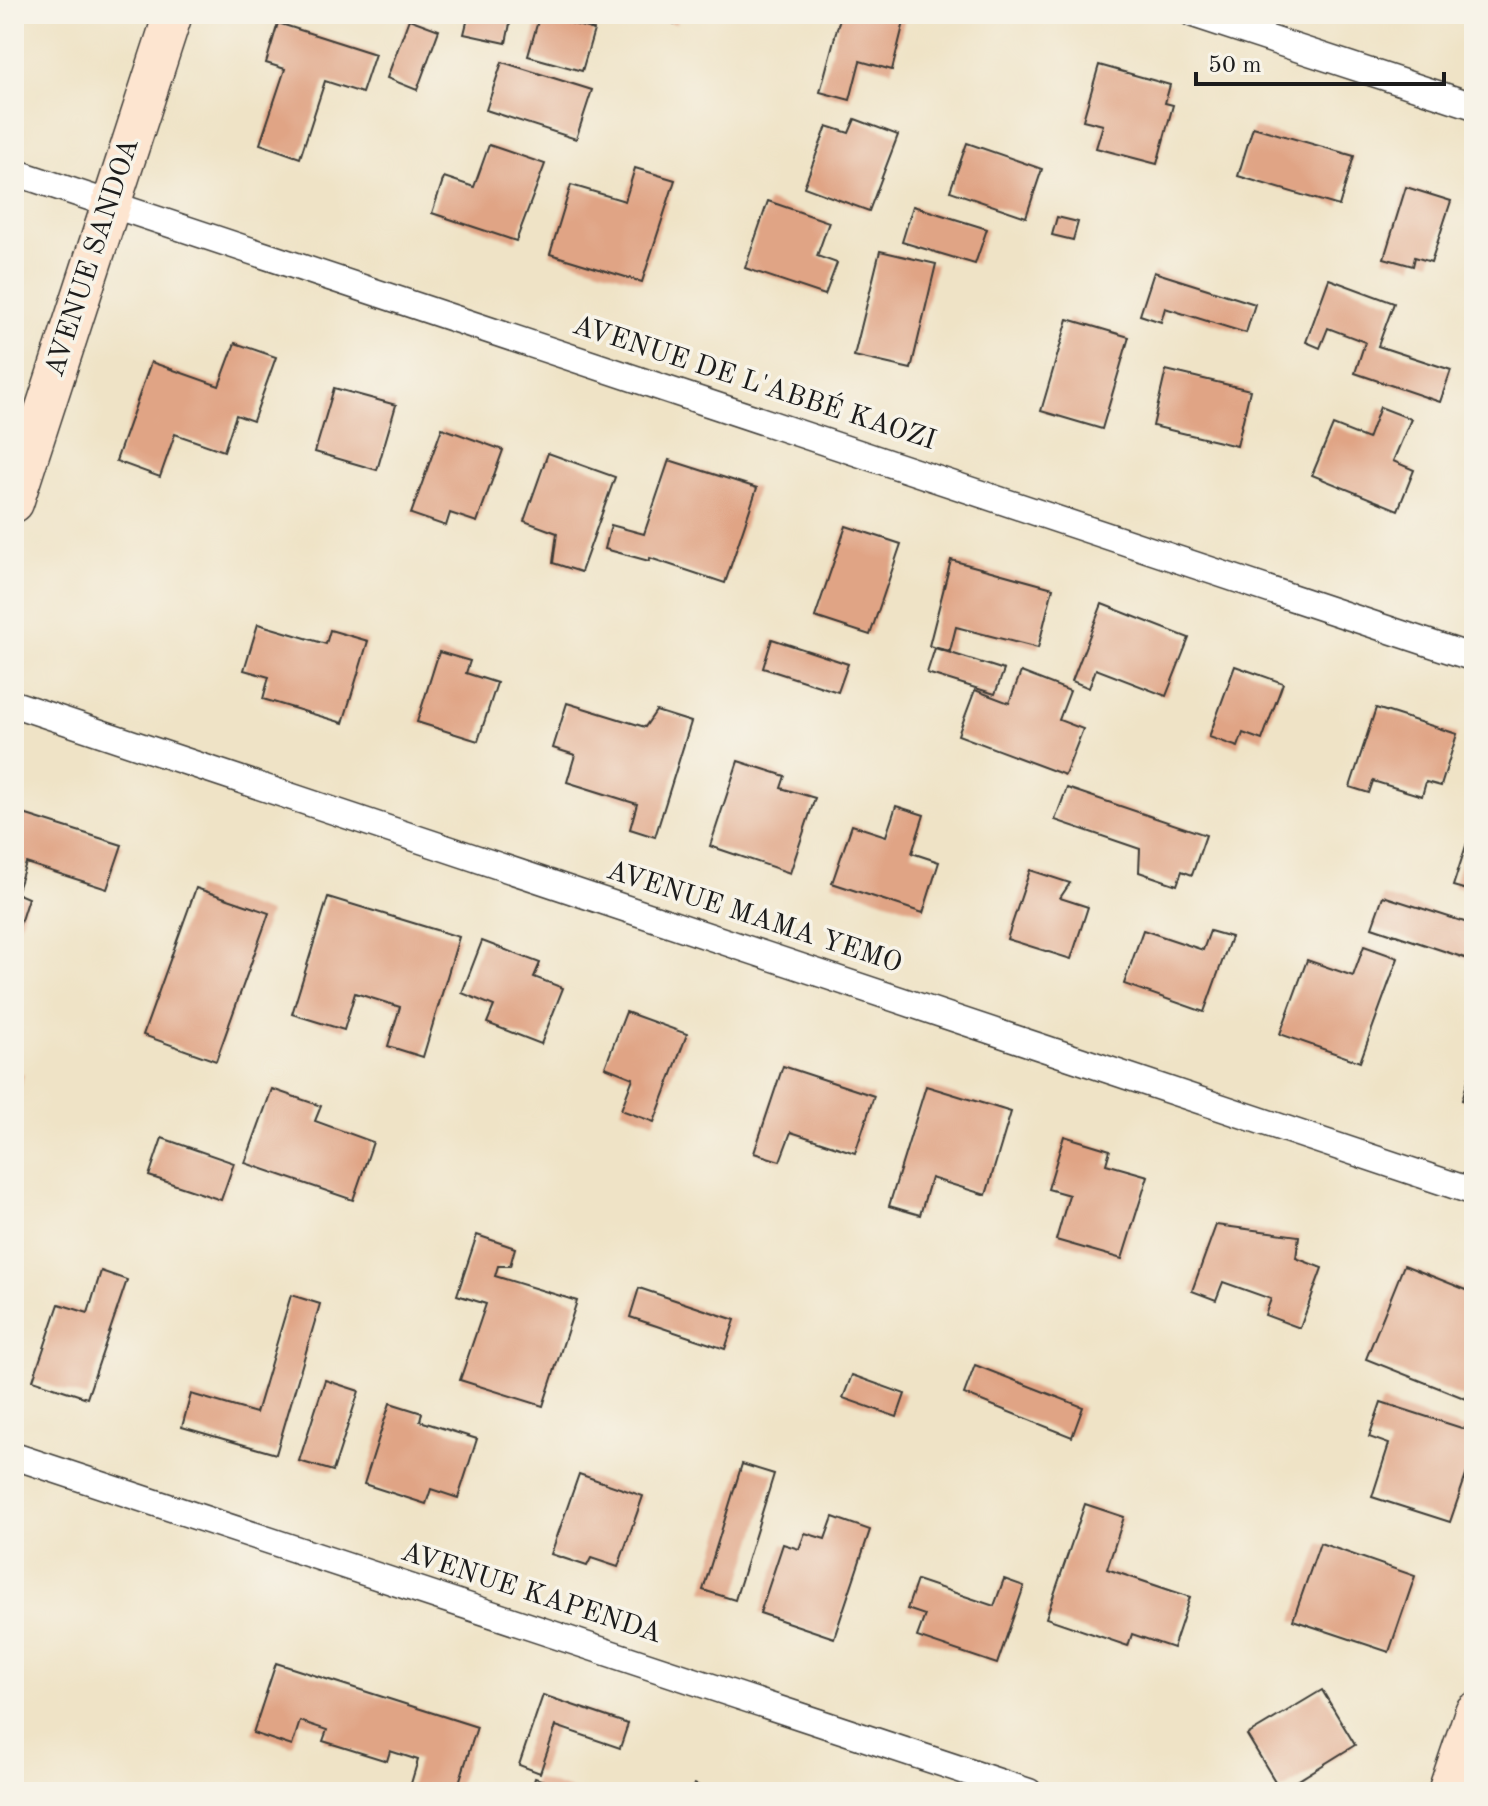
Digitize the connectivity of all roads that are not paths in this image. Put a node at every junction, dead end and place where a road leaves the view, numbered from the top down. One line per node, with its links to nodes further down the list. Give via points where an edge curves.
1 (173, 14): 5 (street, AVENUE SANDOA)
2 (1193, 14): 3 (street)
3 (1474, 106)
4 (14, 172): 5 (street, AVENUE DE L'ABBÉ KAOZI)
5 (110, 203): 6 (street, AVENUE SANDOA); 7 (street, AVENUE DE L'ABBÉ KAOZI)
6 (14, 503)
7 (1474, 658)
8 (14, 704): 9 (street, AVENUE MAMA YEMO)
9 (1474, 1192)
10 (14, 1456): 12 (street, AVENUE KAPENDA)
11 (1474, 1712): 13 (street)
12 (1029, 1792)
13 (1447, 1792)

